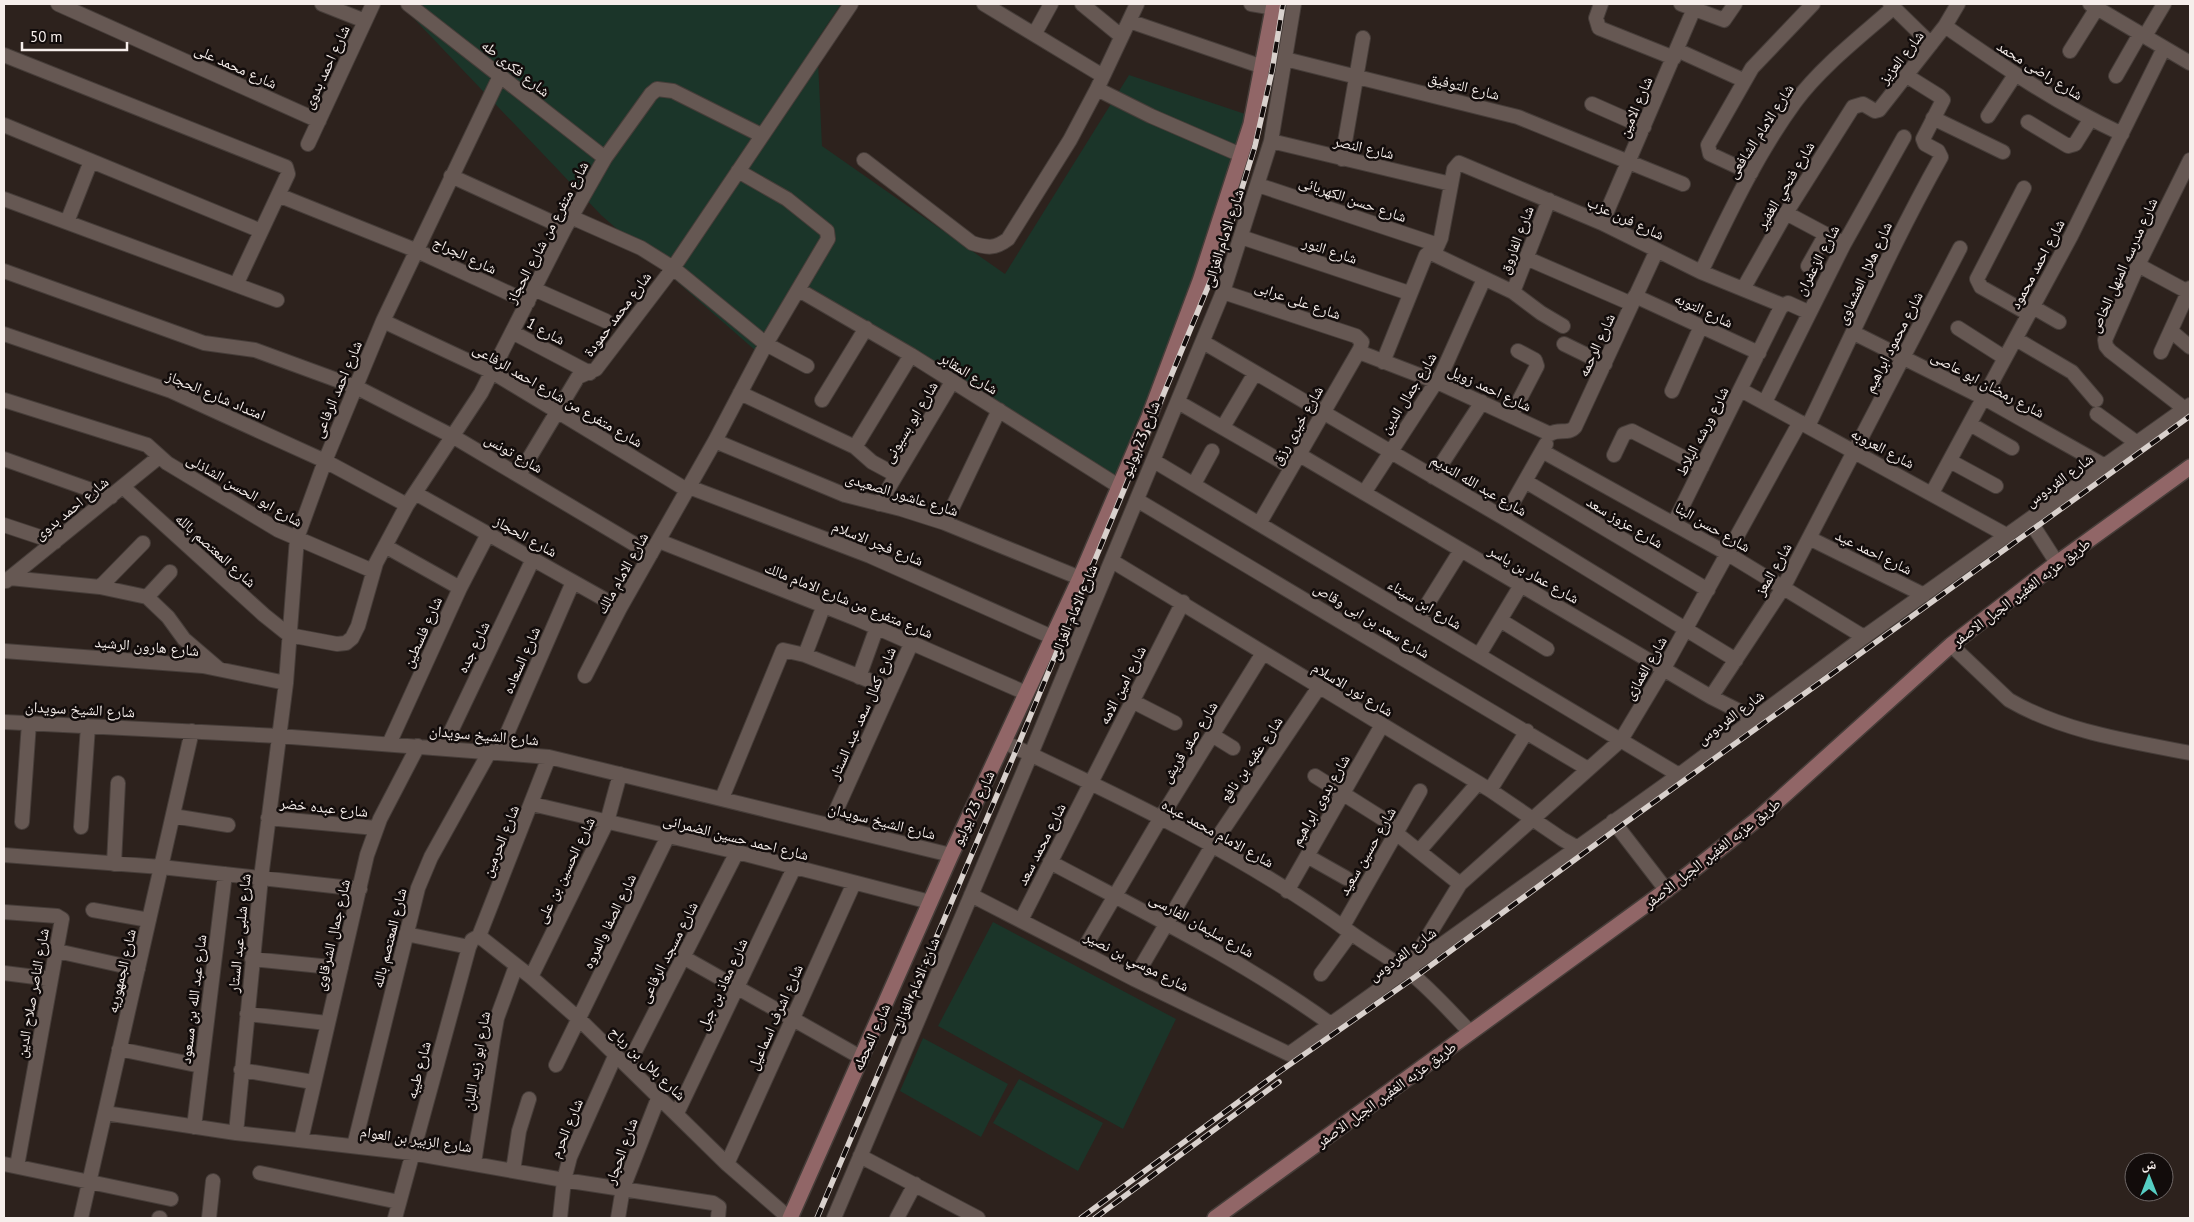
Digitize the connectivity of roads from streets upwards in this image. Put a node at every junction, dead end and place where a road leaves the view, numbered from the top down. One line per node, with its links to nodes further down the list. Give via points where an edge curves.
1 (58, 4): 21 (street, شارع محمد على)
2 (322, 4): 22 (street)
3 (373, 4): 22 (street, شارع احمد بدوى)
4 (408, 4): 38 (street, شارع فكرى طه)
5 (851, 4): 55 (street)
6 (984, 4): 25 (street)
7 (1050, 4): 25 (street)
8 (1082, 4): 27 (street)
9 (1137, 4): 23 (street)
10 (1251, 4): 18 (street)
11 (1294, 4): 34 (street, شارع الامام الغزالى)
12 (1601, 4): 32 (street, via 1596,18 1599,28)
13 (1735, 4): 17 (street, via 1724,20)
14 (1813, 4): 43 (street)
15 (1958, 4): 24 (street, شارع العزيز)
16 (2164, 4): 26 (street)
17 (1691, 5): 32 (street, شارع الامين)
18 (1274, 6): 36 (street, شارع 23 يوليو)
19 (1892, 6): 29 (street); 68 (street, شارع الامام الشافعى, via 1810,84 1795,102)
20 (2093, 6): 26 (street); 31 (street)
21 (75, 7): 50 (street, شارع محمد على)
22 (365, 21): 50 (street, شارع احمد بدوى)
23 (1129, 21): 27 (street); 36 (street)
24 (1944, 26): 29 (street, شارع العزيز); 37 (street, شارع راضى محمد)
25 (1034, 33): 39 (street)
26 (2143, 35): 30 (street); 42 (street)
27 (1122, 36): 39 (street)
28 (1363, 38): 40 (street)
29 (1931, 44): 41 (street, شارع العزيز)
30 (2164, 48): 35 (street); 54 (street, شارع احمد محمود)
31 (2070, 51)
32 (1675, 54): 43 (street); 53 (street, شارع الامين)
33 (4, 56): 74 (street, via 282,164 288,174)
34 (1285, 59): 40 (street, شارع التوفيق); 57 (street, شارع الامام الغزالى)
35 (2190, 63)
36 (1263, 67): 60 (street, شارع 23 يوليو)
37 (2015, 75): 47 (street); 49 (street, شارع راضى محمد)
38 (500, 76): 61 (street, شارع فكرى طه); 69 (street, شارع احمد الرفاعى)
39 (1103, 76): 44 (street)
40 (1356, 76): 62 (street); 66 (street, شارع التوفيق, via 1518,116)
41 (1907, 76): 45 (street, شارع العزيز, via 1880,110 1875,111); 48 (street, via 1941,97 1942,103)
42 (2116, 76)
43 (1743, 80): 68 (street, via 1708,145 1710,154)
44 (1097, 89): 60 (street); 63 (street, via 1070,140 1008,239 998,247 986,248 972,243)
45 (1860, 103): 77 (street, شارع فتحي الغفير, via 1853,107 1841,124)
46 (1592, 104): 53 (street)
47 (1988, 116)
48 (1934, 118): 59 (street); 118 (street, شارع هلال العشماوى, via 1923,141 1941,157 1886,260)
49 (2090, 120): 51 (street, via 2075,144 2068,146); 54 (street, شارع راضى محمد)
50 (319, 122): 58 (street, شارع احمد بدوى)
51 (2028, 122)
52 (4, 125): 65 (street)
53 (1644, 127): 66 (street, شارع الامين)
54 (2122, 134): 107 (street, شارع احمد محمود)
55 (761, 135): 61 (street, شارع متفرع من شارع الحجاز, via 682,94 657,89); 67 (street)
56 (1904, 137): 84 (street, شارع الزعفران)
57 (1271, 141): 62 (street, شارع النصر); 70 (street, شارع الامام الغزالى)
58 (308, 144)
59 (2003, 152)
60 (1241, 155): 186 (street, شارع 23 يوليو, via 1181,334)
61 (605, 158): 79 (street, شارع متفرع من شارع الحجاز)
62 (1342, 159): 71 (street, شارع النصر)
63 (864, 160)
64 (2190, 160): 90 (street, شارع مدرسه المنهل الخاص)
65 (91, 161): 78 (street); 81 (street)
66 (1629, 162): 72 (street, شارع التوفيق); 80 (street, شارع الامين)
67 (738, 171): 92 (street); 98 (street, via 787,199 829,234)
68 (1751, 173): 94 (street, شارع الامام الشافعى)
69 (451, 176): 79 (street); 87 (street, شارع احمد الرفاعى)
70 (1258, 184): 83 (street, شارع الامام الغزالى); 85 (street, شارع حسن الكهربائى)
71 (1451, 184): 76 (street, شارع فرن عزب, via 1456,165 1464,164); 85 (street)
72 (1683, 184)
73 (2024, 188): 107 (street, via 1977,280 1981,287)
74 (278, 196): 81 (street); 87 (street, شارع الجراج)
75 (4, 199): 78 (street)
76 (1549, 200): 80 (street, شارع فرن عزب); 89 (street, شارع الفاروق)
77 (1786, 213): 82 (street); 97 (street, شارع فتحي الغفير)
78 (67, 222): 96 (street)
79 (568, 223): 92 (street, via 627,241); 103 (street, شارع متفرع من شارع الحجاز)
80 (1602, 223): 88 (street, شارع فرن عزب)
81 (261, 231): 96 (street)
82 (1826, 234): 84 (street); 91 (street)
83 (1241, 237): 100 (street, شارع الامام الغزالى); 102 (street, شارع النور)
84 (1844, 244): 108 (street, شارع الزعفران)
85 (1434, 248): 95 (street, شارع حسن الكهربائى); 102 (street, via 1426,254)
86 (1960, 248): 130 (street, شارع محمود ابراهيم)
87 (415, 250): 103 (street, شارع الجراج); 109 (street, شارع احمد الرفاعى)
88 (1657, 250): 94 (street, شارع فرن عزب); 105 (street, شارع الرحمه)
89 (1526, 258): 101 (street, شارع الفاروق); 105 (street, شارع التوبه)
90 (2138, 265): 99 (street); 150 (street, شارع مدرسه المنهل الخاص, via 2107,335 2106,346)
91 (1808, 266)
92 (672, 268): 122 (street); 137 (street, شارع محمد حمودة)
93 (4, 271): 140 (street, شارع تونس, via 204,344 255,350)
94 (1701, 272): 97 (street, شارع فرن عزب)
95 (1484, 278): 101 (street, شارع حسن الكهربائى); 139 (street, شارع جمال الدين)
96 (236, 285): 104 (street)
97 (1743, 288): 106 (street, شارع فرن عزب)
98 (799, 290): 114 (street, شارع المقابر); 122 (street)
99 (2190, 291): 116 (street)
100 (1223, 292): 121 (street, شارع الامام الغزالى); 124 (street, شارع على عرابى, via 1356,336)
101 (1513, 292): 112 (street, شارع حسن الكهربائى)
102 (1409, 293): 132 (street)
103 (531, 295): 110 (street, شارع الجراج); 117 (street, شارع متفرع من شارع الحجاز)
104 (277, 300)
105 (1634, 300): 113 (street, شارع التوبه); 133 (street, شارع الرحمه)
106 (1782, 305): 108 (street, شارع فرن عزب, via 1788,303); 128 (street, شارع ورشه البلاط)
107 (2031, 310): 111 (street); 120 (street, شارع احمد محمود)
108 (1808, 312): 149 (street, شارع الزعفران)
109 (383, 321): 135 (street, شارع متفرع من شارع احمد الرفاعى); 140 (street, شارع احمد الرفاعى)
110 (606, 321)
111 (2059, 322)
112 (1563, 326)
113 (1701, 326): 128 (street, شارع التوبه); 142 (street)
114 (866, 328): 129 (street, شارع المقابر); 146 (street)
115 (1958, 328): 131 (street)
116 (2171, 331): 125 (street); 127 (street)
117 (512, 332): 135 (street, شارع متفرع من شارع الحجاز); 137 (street, شارع 1)
118 (1854, 333): 130 (street, شارع رمضان ابو عاصى); 155 (street, شارع هلال العشماوى)
119 (4, 334): 172 (street, امتداد شارع الحجاز, via 171,391)
120 (2016, 339): 131 (street, شارع احمد محمود); 161 (street, via 2072,372 2096,407)
121 (1203, 342): 136 (street, شارع عبد الله النديم); 147 (street, شارع الامام الغزالى)
122 (766, 344): 134 (street); 143 (street)
123 (1564, 344): 133 (street)
124 (1360, 347): 132 (street, شارع احمد زويل); 153 (street, شارع خيرى رزق)
125 (2190, 347)
126 (1518, 351): 154 (street, via 1535,360 1538,366)
127 (2162, 352)
128 (1759, 353): 141 (street, شارع ورشه البلاط)
129 (912, 355): 138 (street, شارع المقابر); 162 (street)
130 (1904, 358): 144 (street, شارع رمضان ابو عاصى); 166 (street, شارع محمود ابراهيم)
131 (2005, 358): 144 (street, شارع احمد محمود)
132 (1383, 362): 139 (street, شارع احمد زويل)
133 (1605, 364): 158 (street, شارع الرحمه, via 1576,428)
134 (807, 366)
135 (492, 372): 152 (street, شارع متفرع من شارع احمد الرفاعى); 159 (street, شارع متفرع من شارع الحجاز)
136 (1255, 372): 153 (street, شارع عبد الله النديم); 157 (street)
137 (590, 373): 152 (street, شارع محمد حمودة, via 578,377)
138 (952, 382): 151 (street, شارع المقابر); 180 (street, شارع ابو بسيونى)
139 (1437, 382): 148 (street, شارع احمد زويل); 167 (street, شارع جمال الدين)
140 (356, 387): 159 (street, شارع تونس); 172 (street, شارع احمد الرفاعى)
141 (1741, 390): 149 (street, شارع العروبه); 178 (street, شارع ورشه البلاط)
142 (1672, 391)
143 (740, 393): 160 (street); 162 (street)
144 (1984, 398): 156 (street, شارع احمد محمود); 175 (street, شارع رمضان ابو عاصى)
145 (4, 400): 170 (street, شارع ابو الحسن الشاذلى, via 147,445)
146 (822, 400)
147 (1178, 402): 157 (street); 173 (street, شارع الامام الغزالى)
148 (1482, 402): 154 (street, شارع احمد زويل); 181 (street)
149 (1765, 402): 155 (street, شارع العروبه)
150 (2188, 407): 161 (street, شارع الفردوس)
151 (999, 410): 186 (street, شارع المقابر); 196 (street)
152 (557, 411): 179 (street, شارع محمد حمودة); 187 (street, شارع متفرع من شارع احمد الرفاعى)
153 (1322, 412): 167 (street, شارع عبد الله النديم); 168 (street, شارع خيرى رزق)
154 (1511, 416): 158 (street, شارع احمد زويل)
155 (1804, 424): 166 (street, شارع العروبه); 210 (street, شارع الغمازى)
156 (1970, 424): 163 (street); 174 (street, شارع احمد محمود)
157 (1222, 428): 177 (street)
158 (1550, 434): 165 (street)
159 (454, 437): 179 (street, شارع تونس); 191 (street, شارع متفرع من شارع الحجاز)
160 (715, 441): 187 (street); 193 (street, شارع عاشور الصعيدى, via 845,495)
161 (2137, 443): 175 (street, شارع الفردوس)
162 (855, 447): 180 (street, via 872,462)
163 (2012, 448)
164 (1212, 451): 183 (street)
165 (1542, 451): 182 (street); 197 (street, شارع حسن البنا)
166 (1855, 451): 189 (street, شارع العروبه); 203 (street, شارع المعز)
167 (1390, 452): 181 (street, شارع عبد الله النديم); 188 (street, شارع جمال الدين)
168 (1298, 454): 177 (street, شارع خيرى رزق); 188 (street, شارع عمار بن ياسر)
169 (1614, 455): 178 (street, via 1624,434 1632,431)
170 (159, 457): 185 (street, شارع احمد بدوى); 202 (street, شارع ابو الحسن الشاذلى, via 278,530)
171 (4, 459): 190 (street)
172 (325, 460): 191 (street, امتداد شارع الحجاز); 202 (street, شارع احمد الرفاعى)
173 (1154, 460): 183 (street, شارع ابن سيناء); 192 (street, شارع الامام الغزالى)
174 (1950, 461): 184 (street); 189 (street, شارع احمد محمود)
175 (2105, 466): 195 (street, شارع الفردوس)
176 (2190, 466): 213 (street, طريق عزبه الغفير, الجبل الاصفر)
177 (1291, 467): 198 (street, شارع خيرى رزق)
178 (1702, 467): 197 (street, شارع ورشه البلاط)
179 (519, 475): 209 (street, شارع تونس)
180 (896, 475): 193 (street, شارع ابو بسيونى)
181 (1433, 477): 194 (street, شارع عبد الله النديم)
182 (1525, 482): 194 (street); 223 (street, شارع عزوز سعد)
183 (1194, 484): 198 (street, شارع ابن سيناء)
184 (1996, 486)
185 (123, 487): 190 (street, شارع احمد بدوى); 233 (street, شارع المعتصم بالله)
186 (1120, 487): 216 (street, شارع 23 يوليو)
187 (688, 489): 204 (street, شارع الامام مالك); 234 (street, شارع فجر الاسلام, via 870,556)
188 (1364, 493): 208 (street, شارع عمار بن ياسر)
189 (1932, 493): 201 (street, شارع العروبه)
190 (111, 497): 205 (street, شارع احمد بدوى)
191 (411, 499): 200 (street, شارع الحجاز); 207 (street, شارع متفرع من شارع الحجاز)
192 (1137, 500): 212 (street, شارع الامام الغزالى); 261 (street, شارع سعد بن ابى وقاص)
193 (879, 504): 196 (street, شارع عاشور الصعيدى)
194 (1504, 518): 232 (street, شارع عبد الله النديم)
195 (2030, 521): 201 (street, شارع الفردوس); 213 (street)
196 (945, 523): 216 (street, شارع عاشور الصعيدى)
197 (1674, 523): 210 (street, شارع حسن البنا)
198 (1259, 524): 229 (street, شارع ابن سيناء)
199 (4, 525): 205 (street)
200 (488, 534): 211 (street, شارع الحجاز); 221 (street, شارع فلسطين)
201 (2008, 536): 224 (street, شارع الفردوس)
202 (297, 538): 214 (street, شارع ابو الحسن الشاذلى); 233 (street, شارع احمد الرفاعى)
203 (1809, 538): 222 (street, شارع المعز); 224 (street, شارع احمد عيد)
204 (659, 541): 209 (street, شارع الامام مالك); 227 (street, شارع متفرع من شارع الامام مالك)
205 (55, 542): 217 (street, شارع احمد بدوى)
206 (143, 543): 220 (street)
207 (385, 546): 214 (street, شارع متفرع من شارع الحجاز); 221 (street)
208 (1461, 550): 219 (street, شارع عمار بن ياسر); 229 (street)
209 (652, 554): 228 (street, شارع الامام مالك)
210 (1728, 554): 222 (street, شارع حسن البنا); 223 (street, شارع الغمازى)
211 (533, 559): 218 (street, شارع الحجاز); 268 (street, شارع جده)
212 (1112, 561): 226 (street, شارع نور الاسلام); 272 (street, شارع الامام الغزالى)
213 (2057, 563): 237 (street, طريق عزبه الغفير, الجبل الاصفر)
214 (373, 571): 233 (street, شارع متفرع من شارع الحجاز, via 358,626 346,643)
215 (170, 572): 225 (street)
216 (1080, 578): 234 (street, شارع 23 يوليو)
217 (7, 580): 220 (street)
218 (573, 582): 228 (street, شارع الحجاز); 270 (street, شارع السعاده)
219 (1521, 585): 230 (street); 245 (street, شارع عمار بن ياسر)
220 (100, 587): 225 (street)
221 (460, 588): 266 (street, شارع فلسطين)
222 (1783, 588): 235 (street, شارع حسن البنا); 243 (street, شارع المعز)
223 (1708, 590): 232 (street, شارع الغمازى)
224 (1924, 595): 235 (street, شارع الفردوس)
225 (147, 597): 244 (street, via 184,638)
226 (1183, 602): 240 (street, شارع نور الاسلام); 253 (street, شارع امين الامه)
227 (824, 605): 231 (street, شارع متفرع من شارع الامام مالك); 241 (street)
228 (620, 608): 246 (street, شارع الامام مالك)
229 (1418, 619): 242 (street, شارع ابن سيناء)
230 (1500, 620): 238 (street); 242 (street)
231 (877, 627): 236 (street, شارع متفرع من شارع الامام مالك); 247 (street)
232 (1686, 629): 243 (street, شارع عبد الله النديم); 245 (street, شارع الغمازى)
233 (290, 635): 248 (street, شارع احمد الرفاعى)
234 (1052, 637): 251 (street, شارع 23 يوليو)
235 (1864, 637): 254 (street, شارع الفردوس)
236 (912, 642): 250 (street, شارع كمال سعد عبد الستار); 251 (street, شارع متفرع من شارع الامام مالك)
237 (1951, 645): 271 (street, via 2019,706 2072,728); 316 (street, طريق عزبه الغفير, الجبل الاصفر, via 1760,817)
238 (1547, 649)
239 (4, 651): 244 (street, شارع هارون الرشيد)
240 (1263, 653): 249 (street, شارع نور الاسلام); 262 (street, شارع صقر قريش)
241 (804, 655): 247 (street); 283 (street, via 788,650 780,652)
242 (1479, 655): 264 (street, شارع ابن سيناء)
243 (1736, 660): 252 (street, شارع المعز)
244 (220, 669): 248 (street, شارع هارون الرشيد)
245 (1663, 670): 252 (street, شارع عمار بن ياسر); 264 (street, شارع الغمازى)
246 (585, 676)
247 (859, 677): 250 (street)
248 (286, 683): 263 (street, شارع احمد الرفاعى)
249 (1318, 687): 258 (street, شارع نور الاسلام); 298 (street, شارع عقبه بن نافع)
250 (891, 689): 292 (street, شارع كمال سعد عبد الستار)
251 (1026, 693): 265 (street, شارع 23 يوليو)
252 (1711, 698): 254 (street, شارع عمار بن ياسر)
253 (1132, 701): 257 (street); 279 (street, شارع امين الامه)
254 (1755, 719): 276 (street, شارع الفردوس)
255 (4, 722): 256 (street, شارع الشيخ سويدان)
256 (29, 723): 259 (street, شارع الشيخ سويدان); 290 (street)
257 (1175, 723)
258 (1382, 725): 280 (street, شارع نور الاسلام); 282 (street, شارع بدوى ابراهيم)
259 (88, 726): 260 (street, شارع الشيخ سويدان); 294 (street)
260 (192, 731): 263 (street, شارع الشيخ سويدان); 285 (street, شارع الجمهوريه)
261 (1527, 731): 274 (street, شارع سعد بن ابى وقاص); 280 (street)
262 (1212, 735): 269 (street); 288 (street, شارع صقر قريش)
263 (278, 736): 266 (street, شارع الشيخ سويدان); 286 (street, شارع شلبى عبد الستار)
264 (1621, 740): 274 (street, شارع الغمازى); 276 (street, شارع ابن سيناء)
265 (1004, 742): 272 (street, شارع الامام محمد عبده); 302 (street, شارع 23 يوليو)
266 (389, 744): 267 (street, شارع الشيخ سويدان)
267 (418, 746): 268 (street, شارع الشيخ سويدان); 295 (street, شارع جمال الشرقاوى)
268 (443, 748): 270 (street, شارع الشيخ سويدان)
269 (1233, 748)
270 (494, 752): 273 (street, شارع الشيخ سويدان); 326 (street, شارع المعتصم بالله, via 424,870)
271 (2190, 753)
272 (1031, 754): 279 (street, شارع الامام محمد عبده); 317 (street, شارع الامام الغزالى)
273 (549, 758): 275 (street, شارع الشيخ سويدان); 284 (street, شارع الحرمين)
274 (1588, 769): 287 (street, شارع الغمازى)
275 (620, 774): 283 (street, شارع الشيخ سويدان); 291 (street, شارع الحسين بن على)
276 (1679, 775): 289 (street, شارع الفردوس)
277 (1314, 776): 282 (street)
278 (118, 783): 306 (street)
279 (1090, 783): 288 (street, شارع الامام محمد عبده); 305 (street, شارع محمد سعد)
280 (1484, 786): 287 (street, شارع نور الاسلام); 300 (street)
281 (1420, 790): 296 (street, شارع حسين سعيد)
282 (1342, 793): 296 (street, via 1388,822); 304 (street, شارع بدوى ابراهيم)
283 (722, 798): 292 (street, شارع الشيخ سويدان)
284 (532, 804): 291 (street, شارع احمد حسين الضمرانى); 327 (street, شارع الحرمين)
285 (173, 816): 293 (street); 307 (street, شارع الجمهوريه)
286 (268, 818): 295 (street, شارع عبده خضر); 310 (street, شارع شلبى عبد الستار)
287 (1534, 818): 299 (street, شارع نور الاسلام); 313 (street, شارع الغمازى)
288 (1160, 819): 298 (street, شارع الامام محمد عبده); 318 (street, شارع صقر قريش)
289 (1613, 821): 299 (street, شارع الفردوس); 316 (street)
290 (22, 822)
291 (607, 822): 297 (street, شارع احمد حسين الضمرانى); 339 (street, شارع الحسين بن على)
292 (830, 824): 302 (street, شارع الشيخ سويدان)
293 (228, 825)
294 (81, 827)
295 (376, 828): 314 (street, شارع جمال الشرقاوى)
296 (1396, 833): 300 (street); 325 (street, شارع حسين سعيد)
297 (668, 836): 301 (street, شارع احمد حسين الضمرانى); 345 (street, شارع الصفا والمروه)
298 (1212, 846): 315 (street, شارع الامام محمد عبده); 324 (street, شارع عقبه بن نافع)
299 (1576, 847): 336 (street, شارع الفردوس)
300 (1419, 851): 313 (street)
301 (737, 852): 308 (street, شارع احمد حسين الضمرانى); 331 (street, شارع مسجد الرفاعى)
302 (952, 855): 319 (street, شارع المحطه)
303 (4, 856): 306 (street)
304 (1307, 856): 311 (street); 315 (street, شارع بدوى ابراهيم)
305 (1050, 862): 318 (street, شارع سليمان الفارسى); 323 (street, شارع محمد سعد)
306 (114, 864): 307 (street)
307 (161, 867): 309 (street); 322 (street, شارع الجمهوريه)
308 (794, 868): 312 (street, شارع احمد حسين الضمرانى); 342 (street, شارع معاذ بن جبل)
309 (225, 874): 310 (street); 355 (street, شارع عبد الله بن مسعود)
310 (261, 878): 314 (street); 332 (street, شارع شلبى عبد الستار)
311 (1346, 878)
312 (854, 883): 319 (street, شارع احمد حسين الضمرانى); 344 (street, شارع اشرف اسماعيل)
313 (1460, 884): 336 (street, شارع الغمازى)
314 (360, 889): 334 (street, شارع جمال الشرقاوى)
315 (1287, 891): 325 (street, شارع الامام محمد عبده)
316 (1667, 891): 348 (street, طريق عزبه الغفير, الجبل الاصفر)
317 (972, 894): 323 (street, شارع موسي بن نصير); 367 (street, شارع الامام الغزالى)
318 (1114, 896): 324 (street, شارع سليمان الفارسى); 330 (street, شارع صقر قريش)
319 (930, 902): 352 (street, شارع المحطه)
320 (93, 910): 322 (street)
321 (4, 912): 329 (street, شارع الناصر صلاح الدين, via 60,917)
322 (149, 920): 335 (street, شارع الجمهوريه)
323 (1021, 920): 330 (street, شارع موسي بن نصير)
324 (1166, 923): 341 (street, شارع عقبه بن نافع); 347 (street, شارع سليمان الفارسى, via 1299,1001)
325 (1347, 930): 336 (street, شارع الامام محمد عبده); 338 (street, شارع حسين سعيد)
326 (406, 934): 328 (street); 365 (street, شارع المعتصم بالله)
327 (479, 936): 328 (street, شارع طيبه); 333 (street, شارع بلال بن رباح)
328 (469, 947): 366 (street, شارع طيبه)
329 (57, 951): 335 (street); 340 (street, شارع الناصر صلاح الدين)
330 (1082, 952): 341 (street, شارع موسي بن نصير)
331 (683, 957): 342 (street); 354 (street, شارع مسجد الرفاعى)
332 (252, 959): 334 (street); 343 (street, شارع شلبى عبد الستار)
333 (516, 966): 339 (street, شارع بلال بن رباح); 368 (street, شارع ابو زيد اللبان, via 493,1040)
334 (341, 968): 346 (street, شارع جمال الشرقاوى)
335 (138, 969): 349 (street, شارع الجمهوريه)
336 (1406, 971): 347 (street, شارع الفردوس); 348 (street, شارع الامام محمد عبده)
337 (4, 973): 340 (street)
338 (1321, 974)
339 (531, 977): 345 (street, شارع بلال بن رباح)
340 (51, 979): 370 (street, شارع الناصر صلاح الدين)
341 (1134, 979): 351 (street, شارع موسي بن نصير)
342 (739, 988): 344 (street); 361 (street, شارع معاذ بن جبل)
343 (247, 1014): 346 (street); 356 (street, شارع شلبى عبد الستار)
344 (791, 1019): 352 (street); 369 (street, شارع اشرف اسماعيل)
345 (580, 1020): 350 (street, شارع بلال بن رباح); 353 (street, شارع الصفا والمروه)
346 (328, 1023): 357 (street, شارع جمال الشرقاوى)
347 (1332, 1025): 351 (street, شارع الفردوس)
348 (1470, 1032): 390 (street, طريق عزبه الغفير, الجبل الاصفر)
349 (120, 1049): 355 (street); 360 (street, شارع الجمهوريه)
350 (616, 1054): 354 (street, شارع بلال بن رباح); 374 (street, شارع الحرم, via 570,1157)
351 (1289, 1054)
352 (862, 1058): 387 (street, شارع المحطه)
353 (556, 1065)
354 (628, 1065): 358 (street, شارع بلال بن رباح)
355 (201, 1066): 362 (street, شارع عبد الله بن مسعود)
356 (241, 1070): 357 (street); 363 (street, شارع شلبى عبد الستار)
357 (313, 1082): 364 (street, شارع جمال الشرقاوى)
358 (659, 1096): 361 (street, شارع بلال بن رباح); 377 (street, شارع الحجار)
359 (529, 1099): 371 (street, via 519,1131)
360 (105, 1113): 362 (street, شارع الزبير بن العوام); 373 (street, شارع الجمهوريه)
361 (677, 1113): 369 (street, شارع بلال بن رباح)
362 (194, 1127): 363 (street, شارع الزبير بن العوام)
363 (236, 1133): 364 (street, شارع الزبير بن العوام)
364 (301, 1140): 365 (street, شارع الزبير بن العوام)
365 (354, 1146): 366 (street, شارع الزبير بن العوام)
366 (412, 1153): 368 (street, شارع الزبير بن العوام); 379 (street, شارع طيبه)
367 (860, 1156): 376 (street); 388 (street, شارع الامام الغزالى)
368 (474, 1163): 371 (street, شارع الزبير بن العوام)
369 (727, 1164): 387 (street, شارع بلال بن رباح)
370 (10, 1165): 373 (street)
371 (513, 1171): 374 (street, شارع الزبير بن العوام)
372 (260, 1173): 379 (street)
373 (90, 1180): 378 (street); 382 (street, شارع الجمهوريه)
374 (564, 1180): 377 (street, شارع الزبير بن العوام); 385 (street, شارع الحرم)
375 (213, 1181): 383 (street)
376 (915, 1184): 381 (street); 389 (street)
377 (623, 1188): 380 (street, شارع الزبير بن العوام, via 712,1203); 386 (street, شارع الحجار)
378 (171, 1199)
379 (399, 1202): 384 (street, شارع طيبه)
380 (719, 1213)
381 (968, 1216)
382 (81, 1218)
383 (209, 1218)
384 (395, 1218)
385 (560, 1218)
386 (618, 1218)
387 (789, 1218)
388 (834, 1218)
389 (897, 1218)
390 (1215, 1218)

